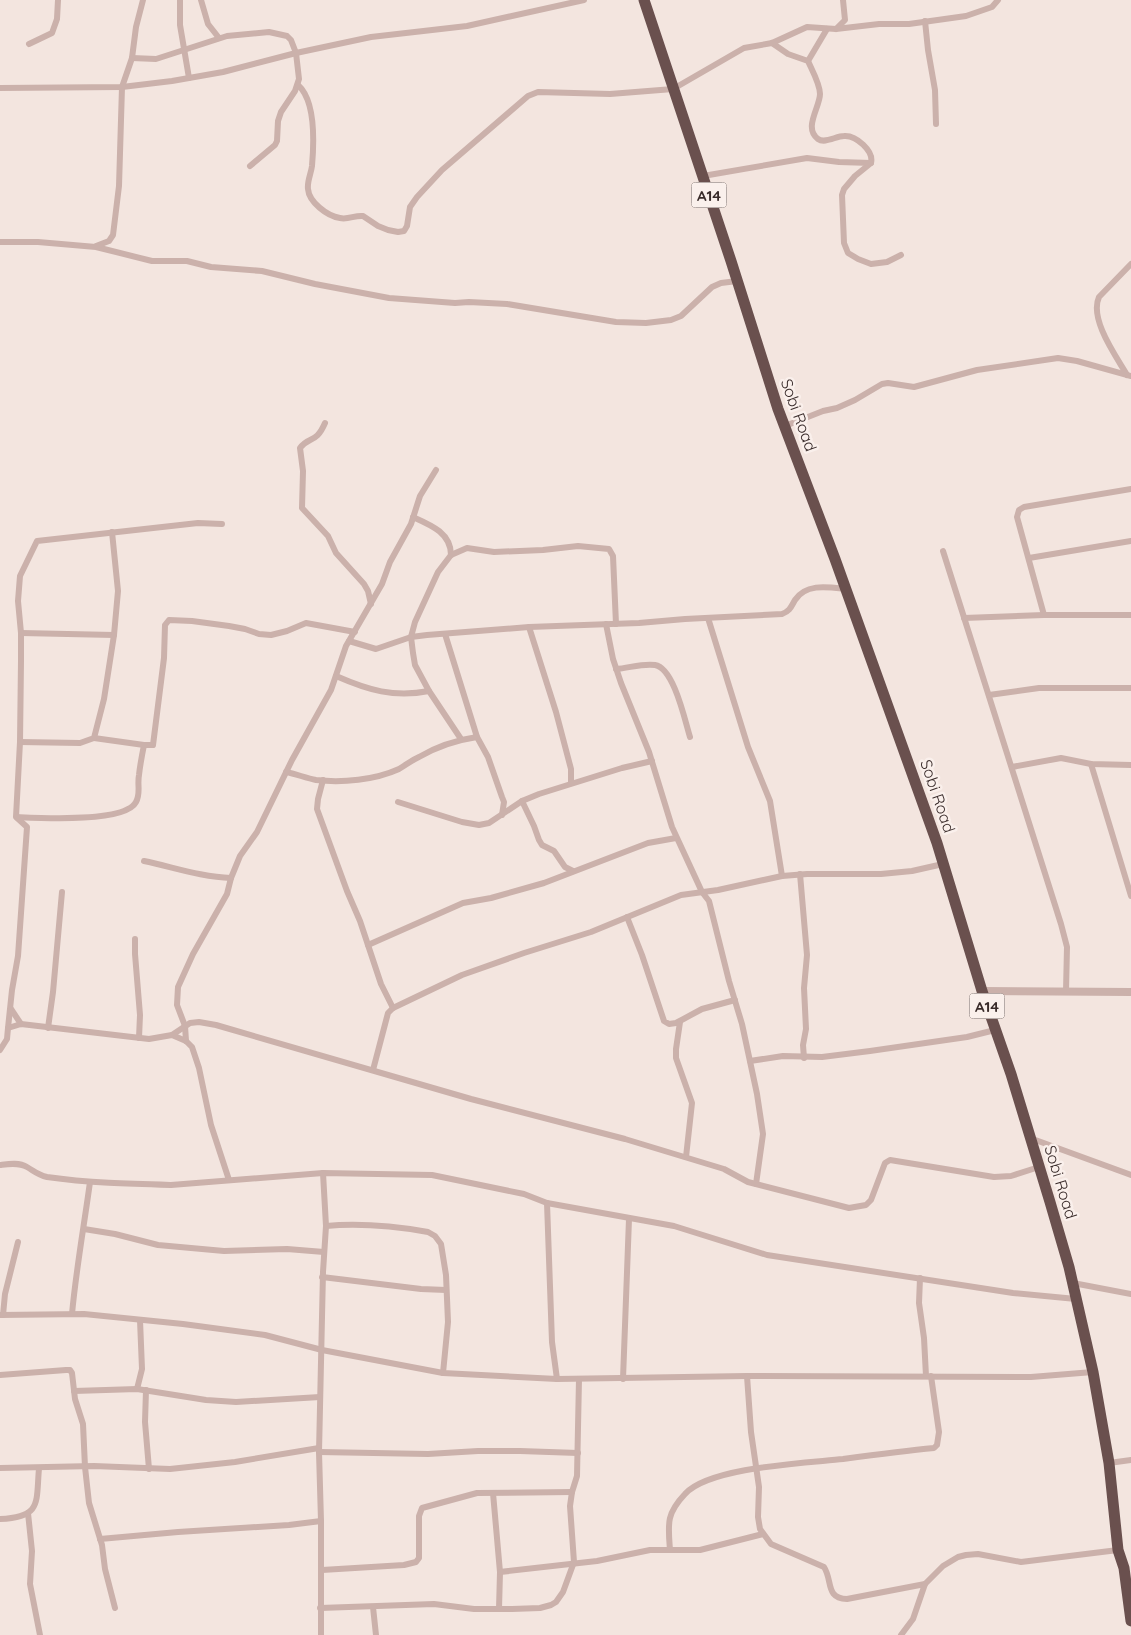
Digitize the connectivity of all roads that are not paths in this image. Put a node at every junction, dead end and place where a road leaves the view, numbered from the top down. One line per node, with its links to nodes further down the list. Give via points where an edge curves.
1 (58, 0): 14 (street, via 52,33)
2 (143, 0): 17 (street)
3 (180, 0): 15 (street)
4 (201, 0): 12 (street, via 208,24)
5 (584, 0): 16 (street, via 467,26 371,37)
6 (644, 0): 23 (highway, Sobi Road / A14)
7 (842, 0): 11 (street, via 845,20)
8 (1000, 0): 9 (street, via 984,11)
9 (926, 22): 11 (street); 24 (street)
10 (828, 29): 11 (street); 13 (street, via 806,27); 18 (street)
11 (836, 29)
12 (219, 38): 15 (street); 16 (street, via 278,33 291,40)
13 (772, 43): 18 (street, via 788,54); 23 (street, via 744,48)
14 (29, 44)
15 (184, 51): 17 (street, via 156,59); 19 (street)
16 (296, 52): 19 (street); 20 (street)
17 (132, 58): 21 (street)
18 (808, 61): 25 (street, via 820,94 812,122 815,136 819,140 851,137 870,153)
19 (189, 78): 21 (street)
20 (298, 85): 23 (street, via 311,110 310,197 329,214 340,218 363,216 378,226 398,232 407,226 412,203 442,170 528,96 538,92 610,94); 26 (street, via 281,112 275,144)
21 (122, 87): 22 (street); 29 (street, via 119,186 113,235)
22 (0, 88)
23 (673, 89): 27 (highway, Sobi Road / A14)
24 (936, 124)
25 (871, 163): 27 (street, via 807,158); 30 (street, via 844,189 844,243 848,253 871,264)
26 (250, 166)
27 (703, 176): 32 (highway, Sobi Road / A14)
28 (0, 242): 29 (street)
29 (96, 246): 32 (street, via 152,261 187,261 211,267 262,271 390,298 507,304 616,322 671,320 712,288)
30 (901, 256)
31 (1131, 264): 33 (street, via 1096,304 1104,336)
32 (737, 280): 35 (highway, Sobi Road / A14)
33 (1129, 375): 35 (street, via 1058,358 977,370 914,387 888,383 837,408)
34 (325, 424): 46 (street, via 318,436 300,448 304,471 302,508 364,584)
35 (785, 426): 45 (highway, Sobi Road / A14)
36 (436, 470): 38 (street, via 420,496)
37 (1131, 489): 44 (street, via 1019,510 1017,516)
38 (413, 517): 43 (street, via 439,530 451,548); 46 (street)
39 (222, 524): 40 (street)
40 (112, 532): 55 (street, via 37,541 20,576); 57 (street, via 118,591)
41 (1131, 540): 44 (street)
42 (942, 551): 50 (street)
43 (451, 555): 52 (street, via 467,548 494,552 578,546 609,549 613,556); 58 (street, via 430,587)
44 (1029, 558): 47 (street)
45 (846, 589): 49 (street, via 817,588 801,592 788,612 782,614); 87 (highway, Sobi Road / A14)
46 (371, 604): 54 (street)
47 (1044, 615): 48 (street); 50 (street)
48 (1131, 615)
49 (708, 618): 52 (street); 91 (street, via 748,746 770,801)
50 (964, 618): 64 (street)
51 (606, 624): 52 (street); 53 (street); 60 (street)
52 (616, 624)
53 (530, 627): 56 (street); 75 (street)
54 (355, 632): 59 (street); 70 (street, via 306,623 271,635 229,626 169,620 165,626 153,745)
55 (21, 633): 57 (street); 69 (street)
56 (446, 634): 58 (street); 65 (street)
57 (114, 635): 67 (street)
58 (411, 637): 59 (street, via 376,649); 63 (street, via 416,665)
59 (350, 641): 61 (street)
60 (616, 669): 66 (street, via 656,665 663,669 675,690); 71 (street)
61 (336, 676): 63 (street, via 364,688 389,692 409,694); 76 (street)
62 (1131, 688): 64 (street, via 1039,688)
63 (429, 690): 68 (street)
64 (989, 695): 74 (street)
65 (477, 737): 68 (street); 81 (street)
66 (690, 737)
67 (94, 738): 69 (street, via 80,743); 70 (street)
68 (461, 739): 78 (street, via 385,774)
69 (20, 742): 84 (street)
70 (144, 745): 84 (street, via 138,778 139,795 127,810 73,819)
71 (652, 761): 77 (street); 85 (street)
72 (1091, 764): 73 (street); 74 (street, via 1060,758); 90 (street)
73 (1131, 765)
74 (1012, 767): 100 (street, via 1067,947)
75 (571, 769): 77 (street); 79 (street)
76 (286, 772): 78 (street); 92 (street)
77 (586, 779): 79 (street)
78 (322, 780): 98 (street, via 318,808)
79 (571, 783): 82 (street)
80 (398, 802): 83 (street, via 479,825 489,824)
81 (504, 802): 82 (street); 83 (street)
82 (519, 803): 83 (street); 88 (street, via 542,845 554,851 565,867)
83 (502, 815)
84 (16, 817): 104 (street, via 27,827 20,939)
85 (676, 838): 88 (street, via 648,843); 94 (street)
86 (144, 862): 92 (street)
87 (943, 864): 89 (street, via 881,874); 99 (highway, Sobi Road / A14)
88 (573, 871): 98 (street, via 544,883 463,903)
89 (800, 874): 91 (street); 115 (street, via 807,955)
90 (1128, 874): 95 (street)
91 (782, 876): 94 (street)
92 (231, 878): 107 (street, via 227,894 178,987 177,1005)
93 (62, 892): 109 (street)
94 (702, 892): 96 (street, via 681,895); 102 (street, via 709,901)
95 (1131, 896)
96 (627, 917): 103 (street, via 462,975); 105 (street, via 664,1021 669,1024)
97 (135, 939): 112 (street)
98 (368, 945): 103 (street)
99 (982, 991): 100 (street); 110 (highway, Sobi Road / A14)
100 (1066, 991): 101 (street)
101 (1131, 992)
102 (735, 1000): 105 (street, via 702,1009); 116 (street)
103 (392, 1008): 117 (street)
104 (11, 1009): 106 (street); 108 (street)
105 (680, 1022): 119 (street, via 676,1058 692,1103)
106 (21, 1024): 108 (street); 109 (street)
107 (185, 1026): 111 (street); 113 (street); 117 (street, via 199,1022 216,1025)
108 (8, 1028): 114 (street, via 7,1039)
109 (48, 1028): 112 (street)
110 (995, 1030): 115 (street, via 967,1037); 118 (highway, Sobi Road / A14)
111 (172, 1035): 112 (street); 113 (street)
112 (140, 1038)
113 (186, 1041): 124 (street, via 192,1047 199,1068 211,1125)
114 (0, 1050)
115 (804, 1058): 116 (street, via 783,1056)
116 (750, 1061): 126 (street, via 763,1134)
117 (373, 1070): 119 (street)
118 (1030, 1138): 121 (highway, Sobi Road / A14); 123 (street)
119 (686, 1157): 126 (street)
120 (0, 1165): 125 (street, via 20,1164 39,1175)
121 (1039, 1167): 126 (street, via 1011,1176 994,1177 890,1160 885,1162 871,1200 866,1205 849,1208); 135 (highway, Sobi Road / A14)
122 (323, 1173): 124 (street); 127 (street, via 432,1175 524,1194); 129 (street)
123 (1131, 1175)
124 (228, 1180): 125 (street, via 171,1185)
125 (90, 1182): 130 (street)
126 (756, 1184)
127 (548, 1203): 128 (street); 148 (street, via 552,1342)
128 (629, 1219): 134 (street, via 674,1226 767,1255); 150 (street)
129 (326, 1226): 132 (street); 136 (street, via 376,1225 428,1232 441,1244)
130 (84, 1229): 132 (street, via 158,1245 224,1251 287,1249); 139 (street)
131 (18, 1242): 140 (street)
132 (324, 1252): 133 (street)
133 (322, 1277): 136 (street); 142 (street)
134 (920, 1278): 138 (street); 147 (street, via 919,1302)
135 (1073, 1283): 137 (street); 138 (highway, Sobi Road / A14)
136 (446, 1290): 144 (street, via 448,1322)
137 (1131, 1294)
138 (1076, 1299): 143 (highway, Sobi Road / A14)
139 (72, 1314): 140 (street); 141 (street)
140 (2, 1315)
141 (140, 1320): 142 (street, via 265,1335); 151 (street, via 142,1369)
142 (322, 1350): 144 (street); 154 (street)
143 (1094, 1372): 147 (street, via 1031,1377); 158 (highway, Sobi Road / A14)
144 (443, 1373): 148 (street)
145 (0, 1375): 153 (street, via 70,1370)
146 (747, 1376): 147 (street); 150 (street); 162 (street)
147 (928, 1376): 162 (street, via 939,1432 934,1448)
148 (557, 1379): 149 (street)
149 (579, 1379): 150 (street); 156 (street)
150 (623, 1379)
151 (138, 1389): 152 (street); 153 (street)
152 (146, 1390): 154 (street, via 236,1402); 163 (street)
153 (74, 1391): 159 (street, via 83,1424)
154 (320, 1397): 155 (street)
155 (319, 1450): 156 (street); 163 (street, via 235,1462); 168 (street)
156 (578, 1454): 164 (street)
157 (1131, 1460): 158 (street)
158 (1109, 1463): 172 (highway, Sobi Road / A14)
159 (85, 1466): 161 (street); 163 (street); 170 (street, via 89,1503)
160 (0, 1468): 161 (street)
161 (39, 1468): 166 (street, via 37,1499)
162 (757, 1468): 169 (street, via 758,1517); 171 (street, via 702,1482 686,1492 668,1520)
163 (149, 1469)
164 (572, 1492): 165 (street); 173 (street)
165 (493, 1493): 174 (street, via 477,1492 422,1508 419,1516 420,1551 416,1562); 175 (street)
166 (28, 1513): 167 (street); 182 (street, via 32,1551 30,1584)
167 (0, 1519)
168 (321, 1521): 170 (street); 174 (street)
169 (763, 1534): 171 (street, via 700,1550); 176 (street, via 771,1544 824,1567 833,1594 839,1598)
170 (100, 1539): 178 (street)
171 (670, 1550): 173 (street)
172 (1118, 1550): 176 (street, via 1021,1562 978,1554 966,1555 943,1566); 181 (highway, Sobi Road / A14, via 1124,1568)
173 (574, 1562): 175 (street); 180 (street, via 556,1602 540,1608)
174 (322, 1570): 179 (street)
175 (500, 1572): 180 (street)
176 (926, 1584): 185 (street, via 913,1618)
177 (373, 1607): 179 (street); 180 (street, via 434,1604); 184 (street)
178 (115, 1608)
179 (320, 1608): 183 (street)
180 (499, 1609)
181 (1131, 1620)
182 (40, 1635)
183 (321, 1635)
184 (376, 1635)
185 (901, 1635)

